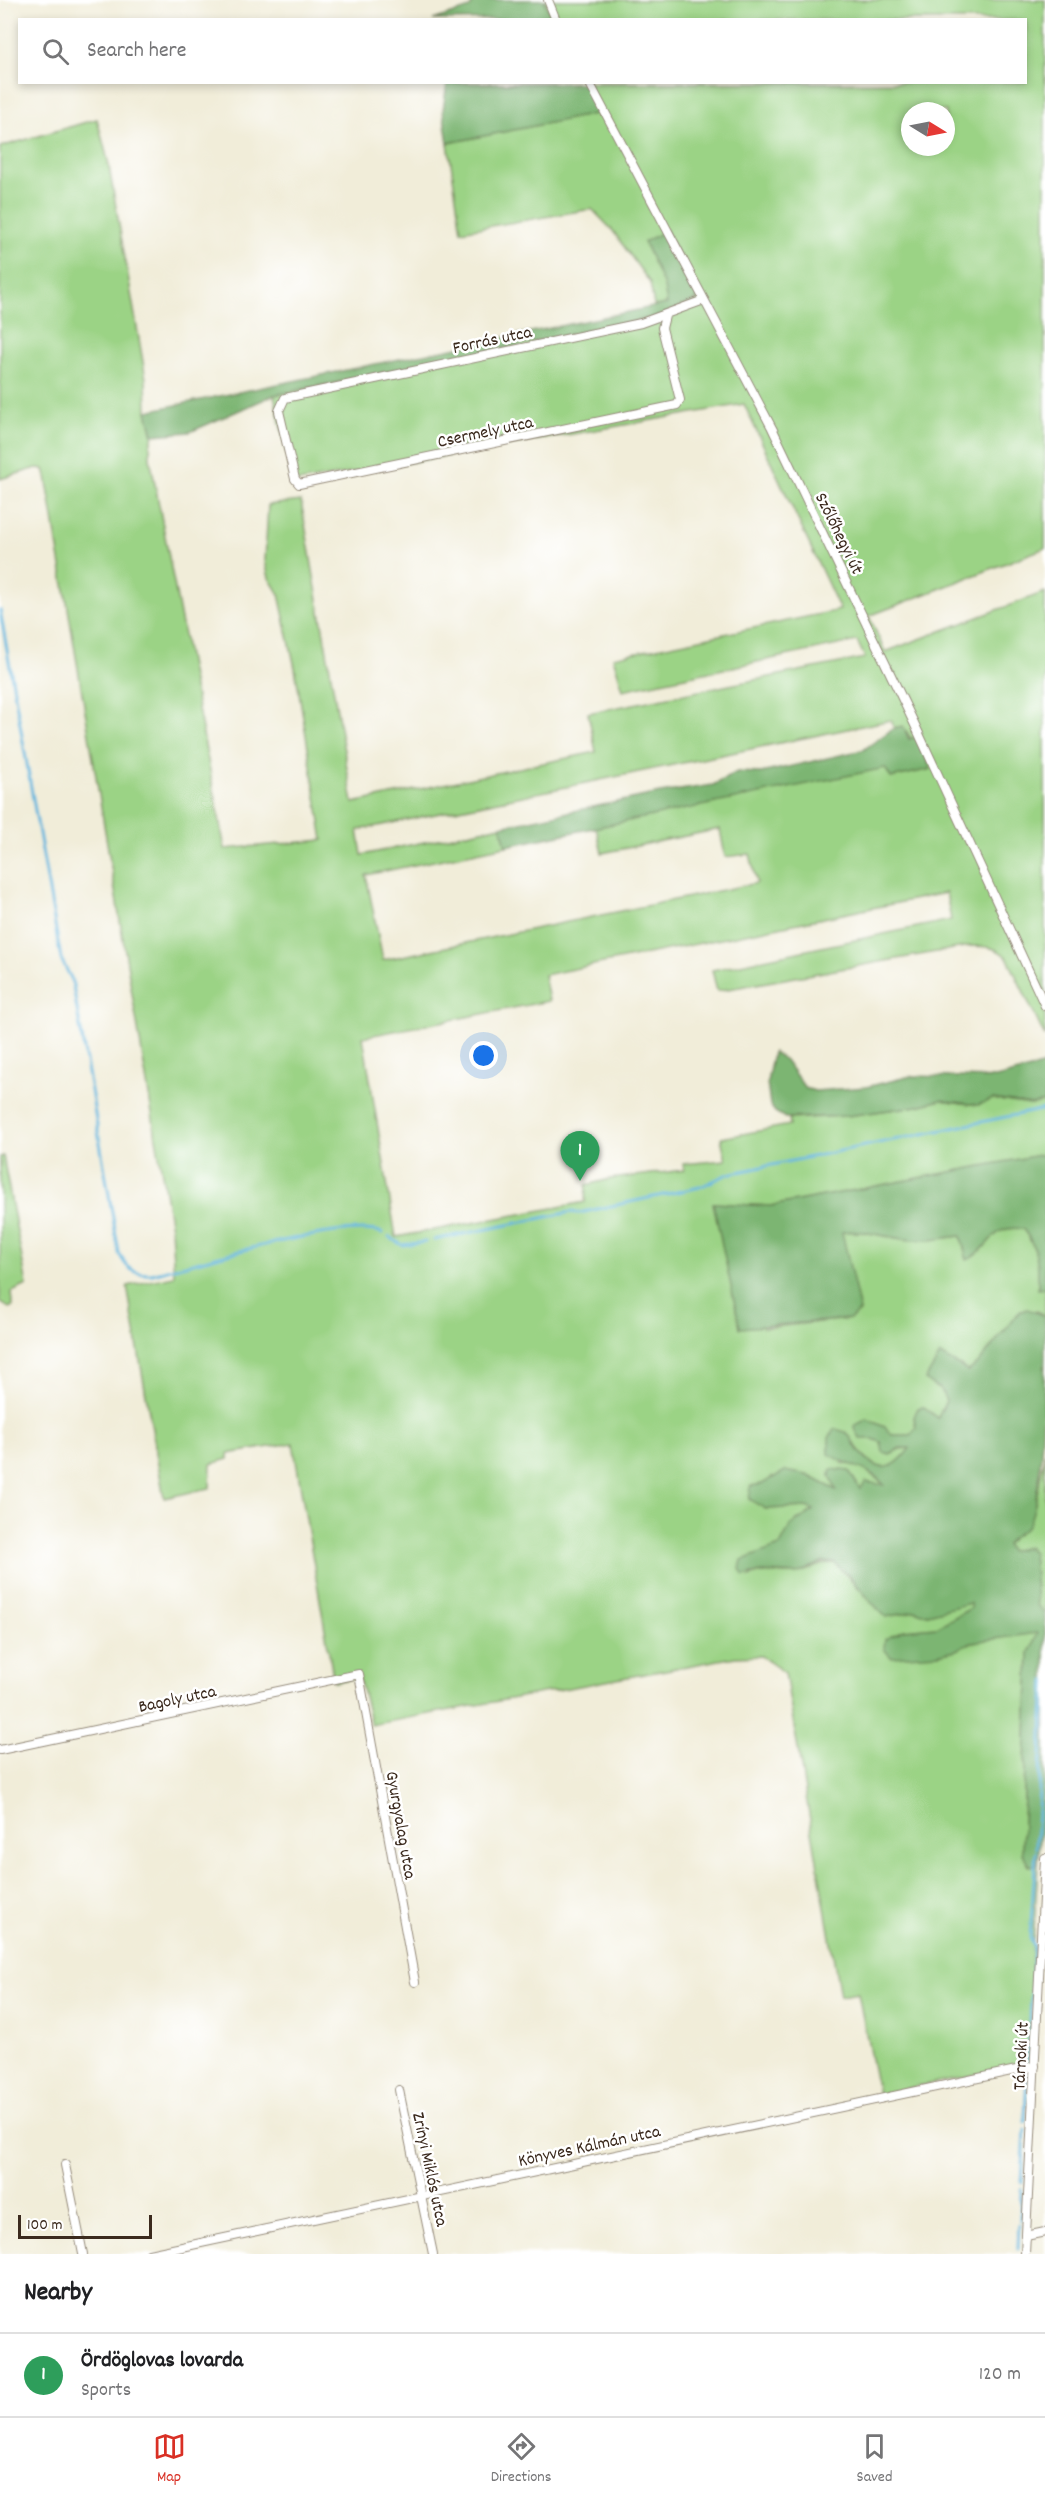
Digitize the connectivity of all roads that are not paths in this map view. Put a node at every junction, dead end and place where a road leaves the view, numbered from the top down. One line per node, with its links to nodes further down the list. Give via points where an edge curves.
1 (548, 0): 2 (street)
2 (555, 18)
3 (590, 84): 4 (street, Szőlőhegyi út)
4 (704, 300): 5 (street, Forrás utca); 7 (street, Szőlőhegyi út, via 915,723)
5 (665, 316): 6 (street, Forrás utca); 6 (street, Csermely utca, via 663,334 680,400 671,407 299,484 279,411)
6 (285, 398)
7 (1045, 1006)
8 (359, 1674): 9 (street, Bagoly utca); 12 (street, Gyurgyalag utca)
9 (0, 1750)
10 (1045, 1858): 11 (street, Tárnoki út)
11 (1042, 1962): 13 (street, Tárnoki út)
12 (415, 1982)
13 (1035, 2066): 16 (street, Könyves Kálmán utca); 18 (street, Tárnoki út)
14 (399, 2090): 16 (street, Zrínyi Miklós utca)
15 (65, 2164): 19 (street)
16 (421, 2197): 20 (street, Könyves Kálmán utca); 21 (street, Zrínyi Miklós utca)
17 (1045, 2232): 18 (street)
18 (1026, 2236): 22 (street, Tárnoki út)
19 (83, 2254)
20 (149, 2254)
21 (434, 2254)
22 (1025, 2254)

